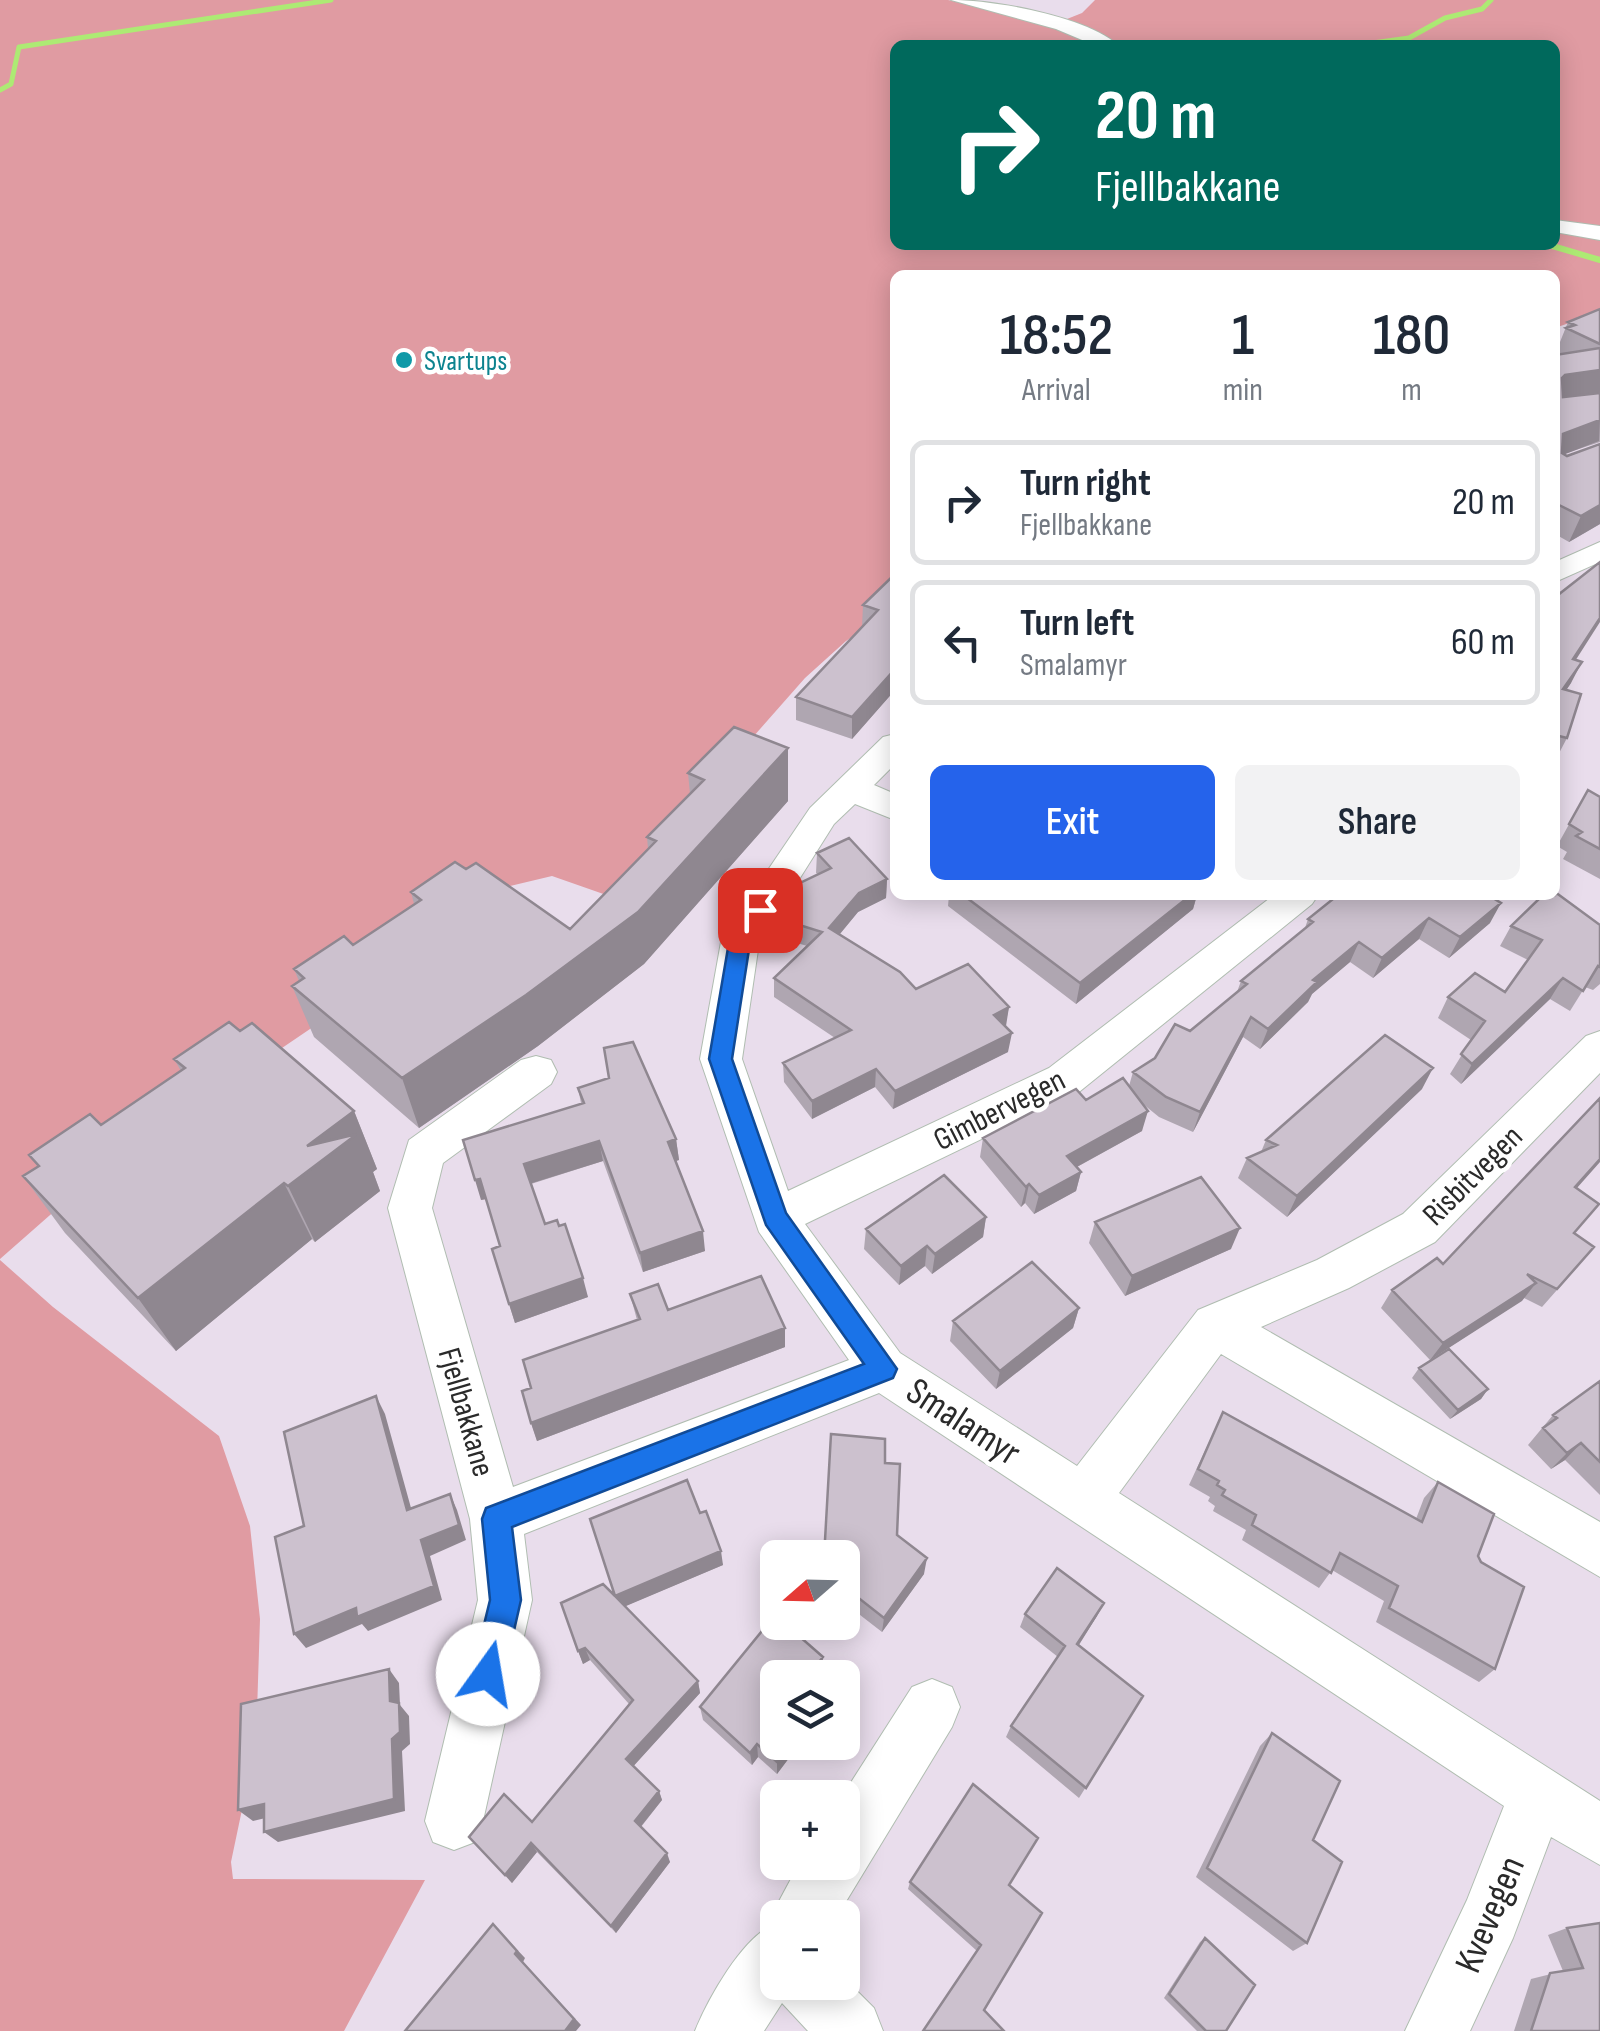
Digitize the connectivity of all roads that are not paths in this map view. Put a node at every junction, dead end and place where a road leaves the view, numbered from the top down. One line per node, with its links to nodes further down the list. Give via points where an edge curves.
1 (959, 0): 2 (street)
2 (1096, 40)
3 (1560, 227): 4 (street)
4 (1600, 233)
5 (1600, 551): 6 (street)
6 (1560, 571)
7 (890, 750): 8 (street, Smalamyr)
8 (850, 788): 9 (street); 13 (street, Smalamyr, via 822,816 740,942 721,1059)
9 (890, 806)
10 (1293, 900): 13 (street, Gimbervegen, via 1064,1080)
11 (1600, 1047): 14 (street, Risbitvegen, via 1419,1228)
12 (536, 1072): 17 (street, Fjellbakkane, via 424,1153 410,1208)
13 (775, 1218): 15 (street, Smalamyr)
14 (1215, 1325): 16 (street, Risbitvegen); 18 (street)
15 (883, 1369): 16 (street, Smalamyr); 17 (street, Fjellbakkane)
16 (1084, 1498): 20 (street, Smalamyr)
17 (496, 1519): 21 (street, via 505,1600)
18 (1600, 1551)
19 (932, 1707): 22 (street)
20 (1537, 1795): 23 (street, Smalamyr); 28 (street, Kvevegen)
21 (454, 1821)
22 (860, 1821)
23 (1600, 1836)
24 (760, 1981): 26 (street)
25 (822, 2000): 27 (street)
26 (727, 2031)
27 (850, 2031)
28 (1438, 2031)

